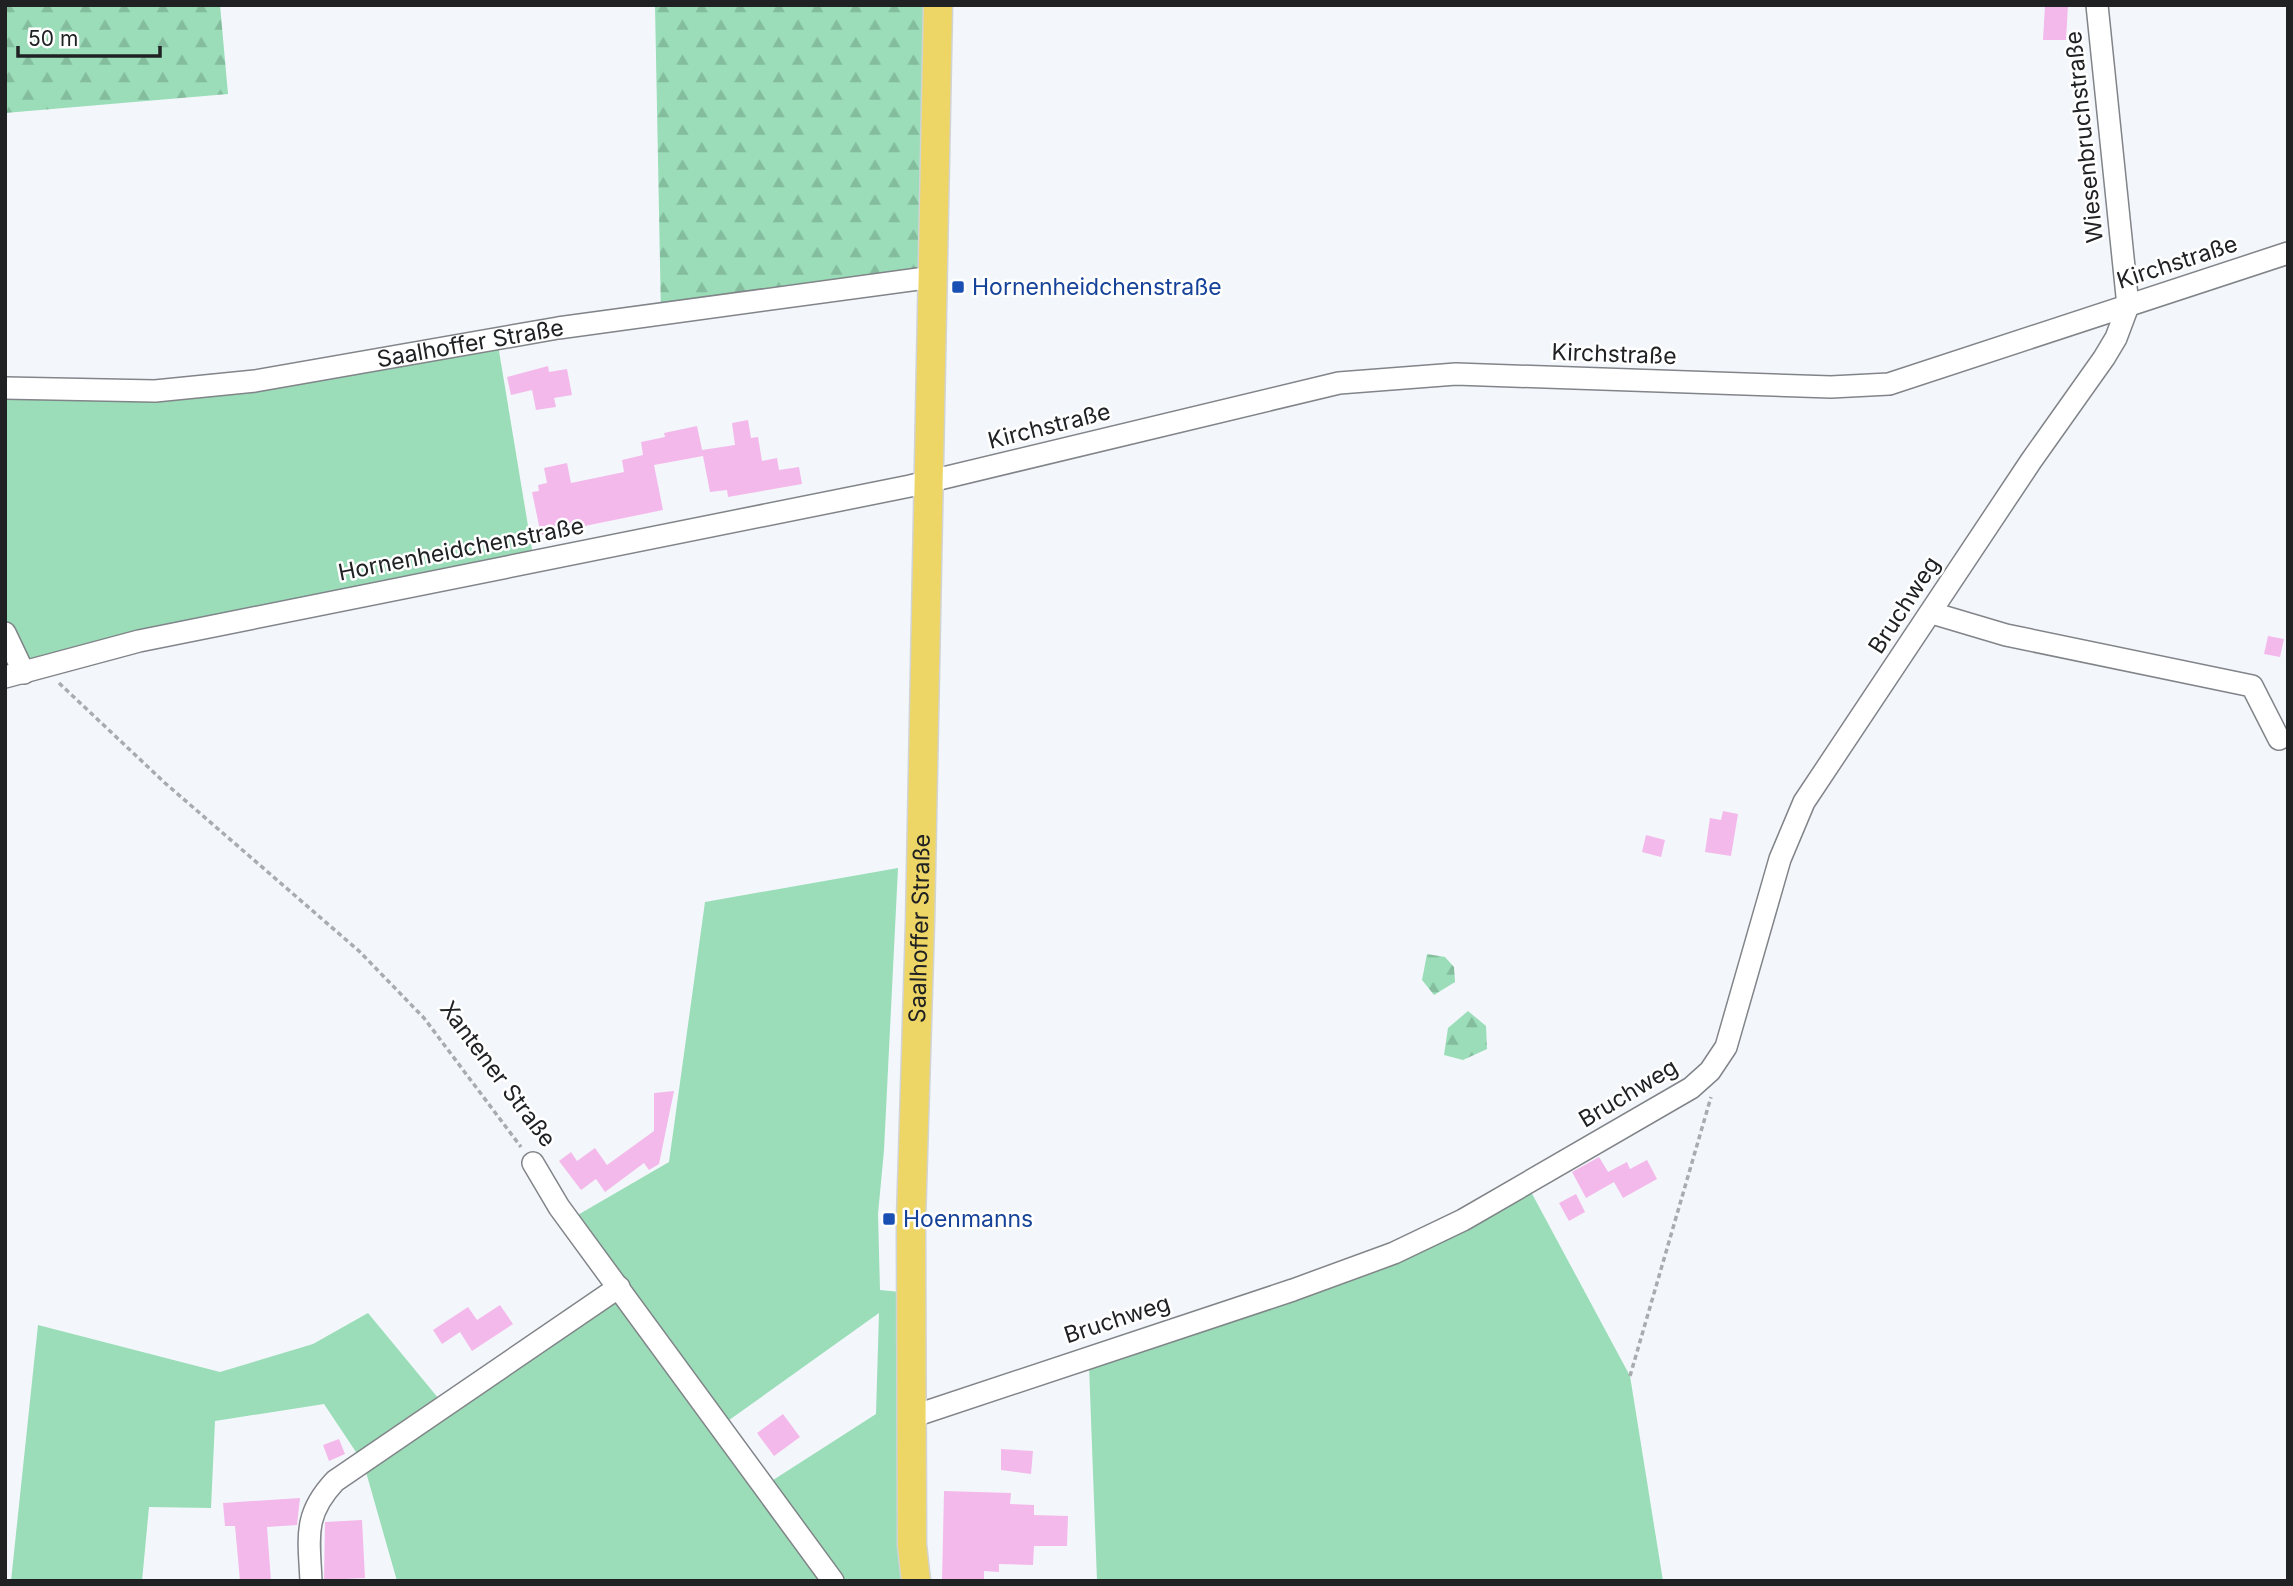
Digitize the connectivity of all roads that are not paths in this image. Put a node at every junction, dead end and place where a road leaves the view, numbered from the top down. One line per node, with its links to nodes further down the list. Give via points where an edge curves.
1 (938, 5): 4 (main road, Saalhoffer Straße, via 926,147)
2 (2097, 5): 5 (street, Wiesenbruchstraße)
3 (2288, 253): 5 (street, Kirchstraße)
4 (933, 277): 6 (street, Saalhoffer Straße, via 558,328 255,381 155,391); 7 (main road, Saalhoffer Straße)
5 (2127, 306): 7 (street, Kirchstraße, via 1889,384 1831,387 1455,374 1339,383); 8 (street, Bruchweg, via 2110,348)
6 (5, 388)
7 (930, 481): 10 (street, Hornenheidchenstraße, via 139,641); 14 (main road, Saalhoffer Straße, via 911,1220)
8 (1932, 613): 11 (street, via 2007,635 2252,686); 14 (street, Bruchweg, via 1804,802 1777,871 1726,1048 1691,1088 1463,1220 1394,1253)
9 (5, 632): 10 (street)
10 (24, 673)
11 (2279, 739)
12 (533, 1163): 13 (street, Xantener Straße, via 559,1207)
13 (619, 1287): 15 (street, via 335,1481 311,1514); 16 (street, Xantener Straße)
14 (911, 1417): 17 (main road, Saalhoffer Straße)
15 (311, 1581)
16 (833, 1581)
17 (916, 1581)

